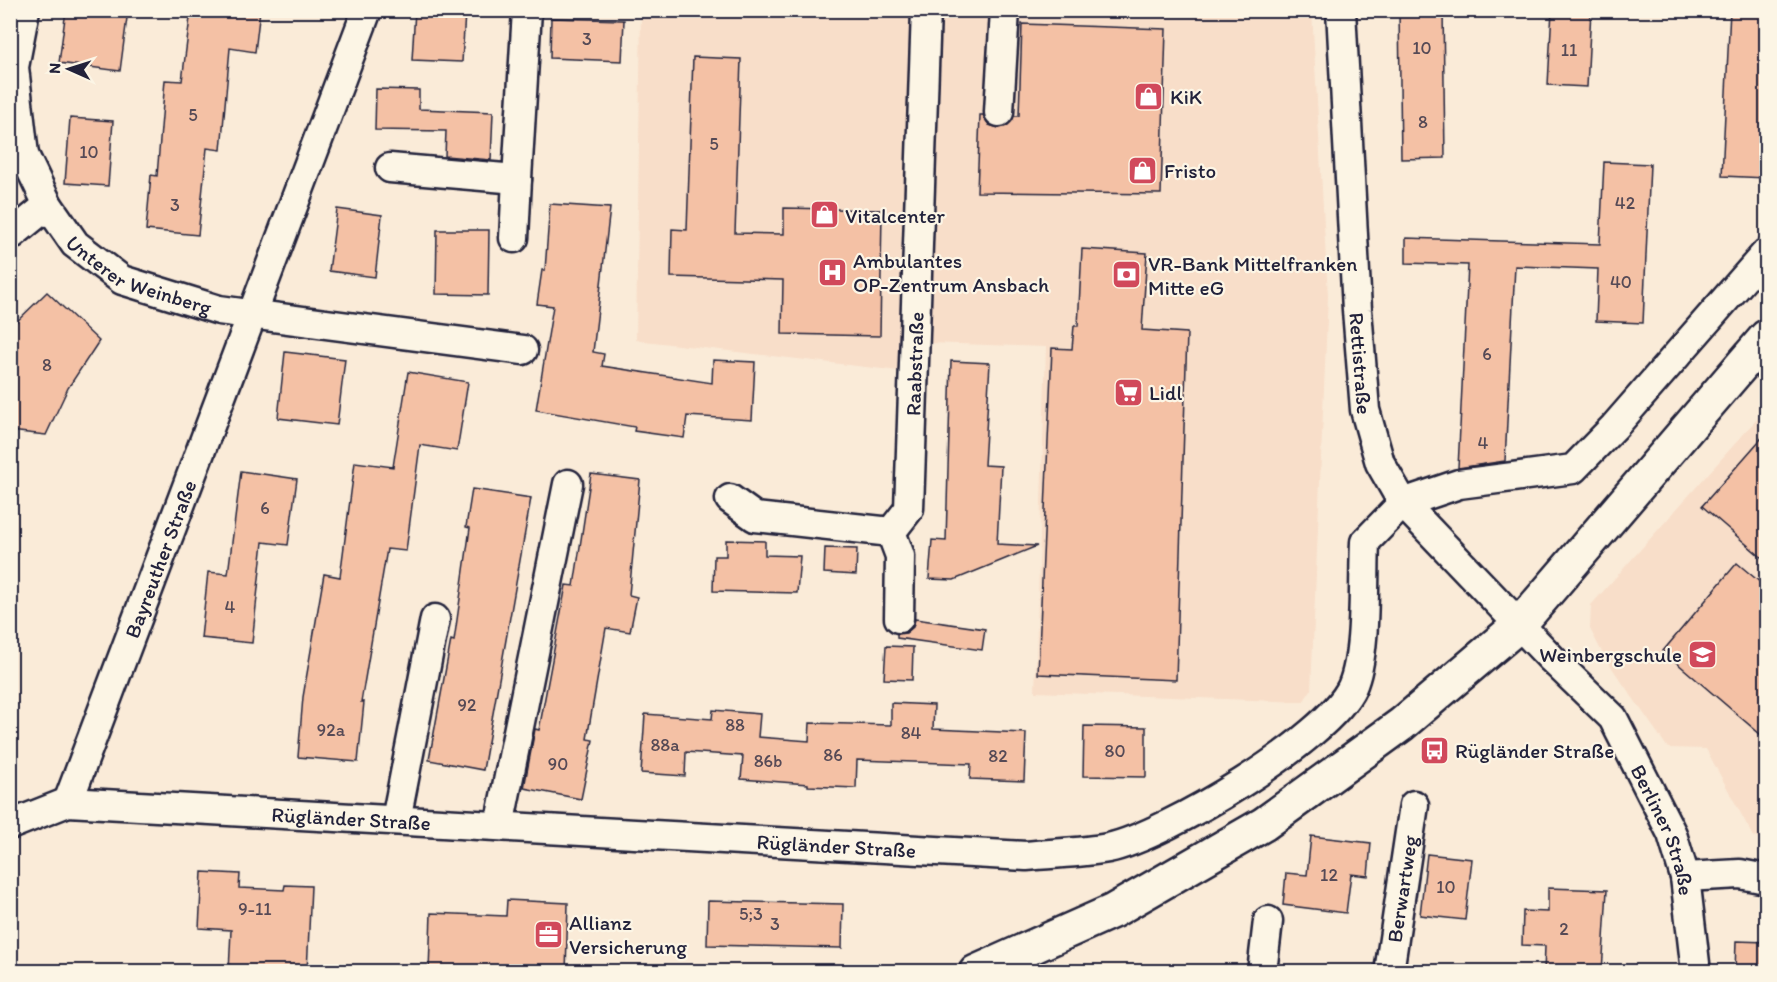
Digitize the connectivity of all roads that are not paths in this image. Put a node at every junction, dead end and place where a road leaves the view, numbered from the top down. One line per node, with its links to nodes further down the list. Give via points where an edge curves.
1 (25, 10): 10 (street, Unterer Weinberg, via 14,67 24,155)
2 (368, 10): 14 (street, Bayreuther Straße)
3 (527, 10): 9 (street)
4 (926, 10): 20 (street, Raabstraße, via 909,509)
5 (1005, 10): 7 (street)
6 (1341, 10): 19 (street, Rettistraße, via 1365,410 1380,463)
7 (999, 112)
8 (390, 168): 9 (street)
9 (517, 179): 12 (street)
10 (48, 205): 11 (street); 14 (street, Unterer Weinberg, via 75,244 122,280 219,310)
11 (10, 236)
12 (514, 238)
13 (1767, 253): 19 (street, via 1573,469 1459,484)
14 (251, 315): 16 (street); 24 (street, Bayreuther Straße)
15 (1767, 337): 23 (main road)
16 (523, 350)
17 (568, 483): 28 (street)
18 (730, 499): 20 (street, via 755,517)
19 (1403, 503): 23 (street, Rettistraße); 28 (street, Rügländer Straße, via 1365,542 1359,665 1351,688 1335,712 1257,773 1181,818 1109,848 1026,856)
20 (891, 532): 21 (street, via 900,556)
21 (899, 618)
22 (435, 619): 26 (street)
23 (1519, 625): 29 (street, Berliner Straße, via 1613,718 1672,834); 32 (main road, via 1402,724 1264,824 1113,911)
24 (68, 802): 26 (street, Rügländer Straße); 27 (street)
25 (1414, 805): 34 (street, Berwartweg)
26 (396, 820): 28 (street, Rügländer Straße)
27 (10, 825)
28 (499, 826)
29 (1685, 877): 30 (street, via 1740,874); 35 (street, Berliner Straße)
30 (1767, 879)
31 (1268, 921): 33 (street)
32 (976, 972)
33 (1263, 972)
34 (1389, 972)
35 (1696, 972)

